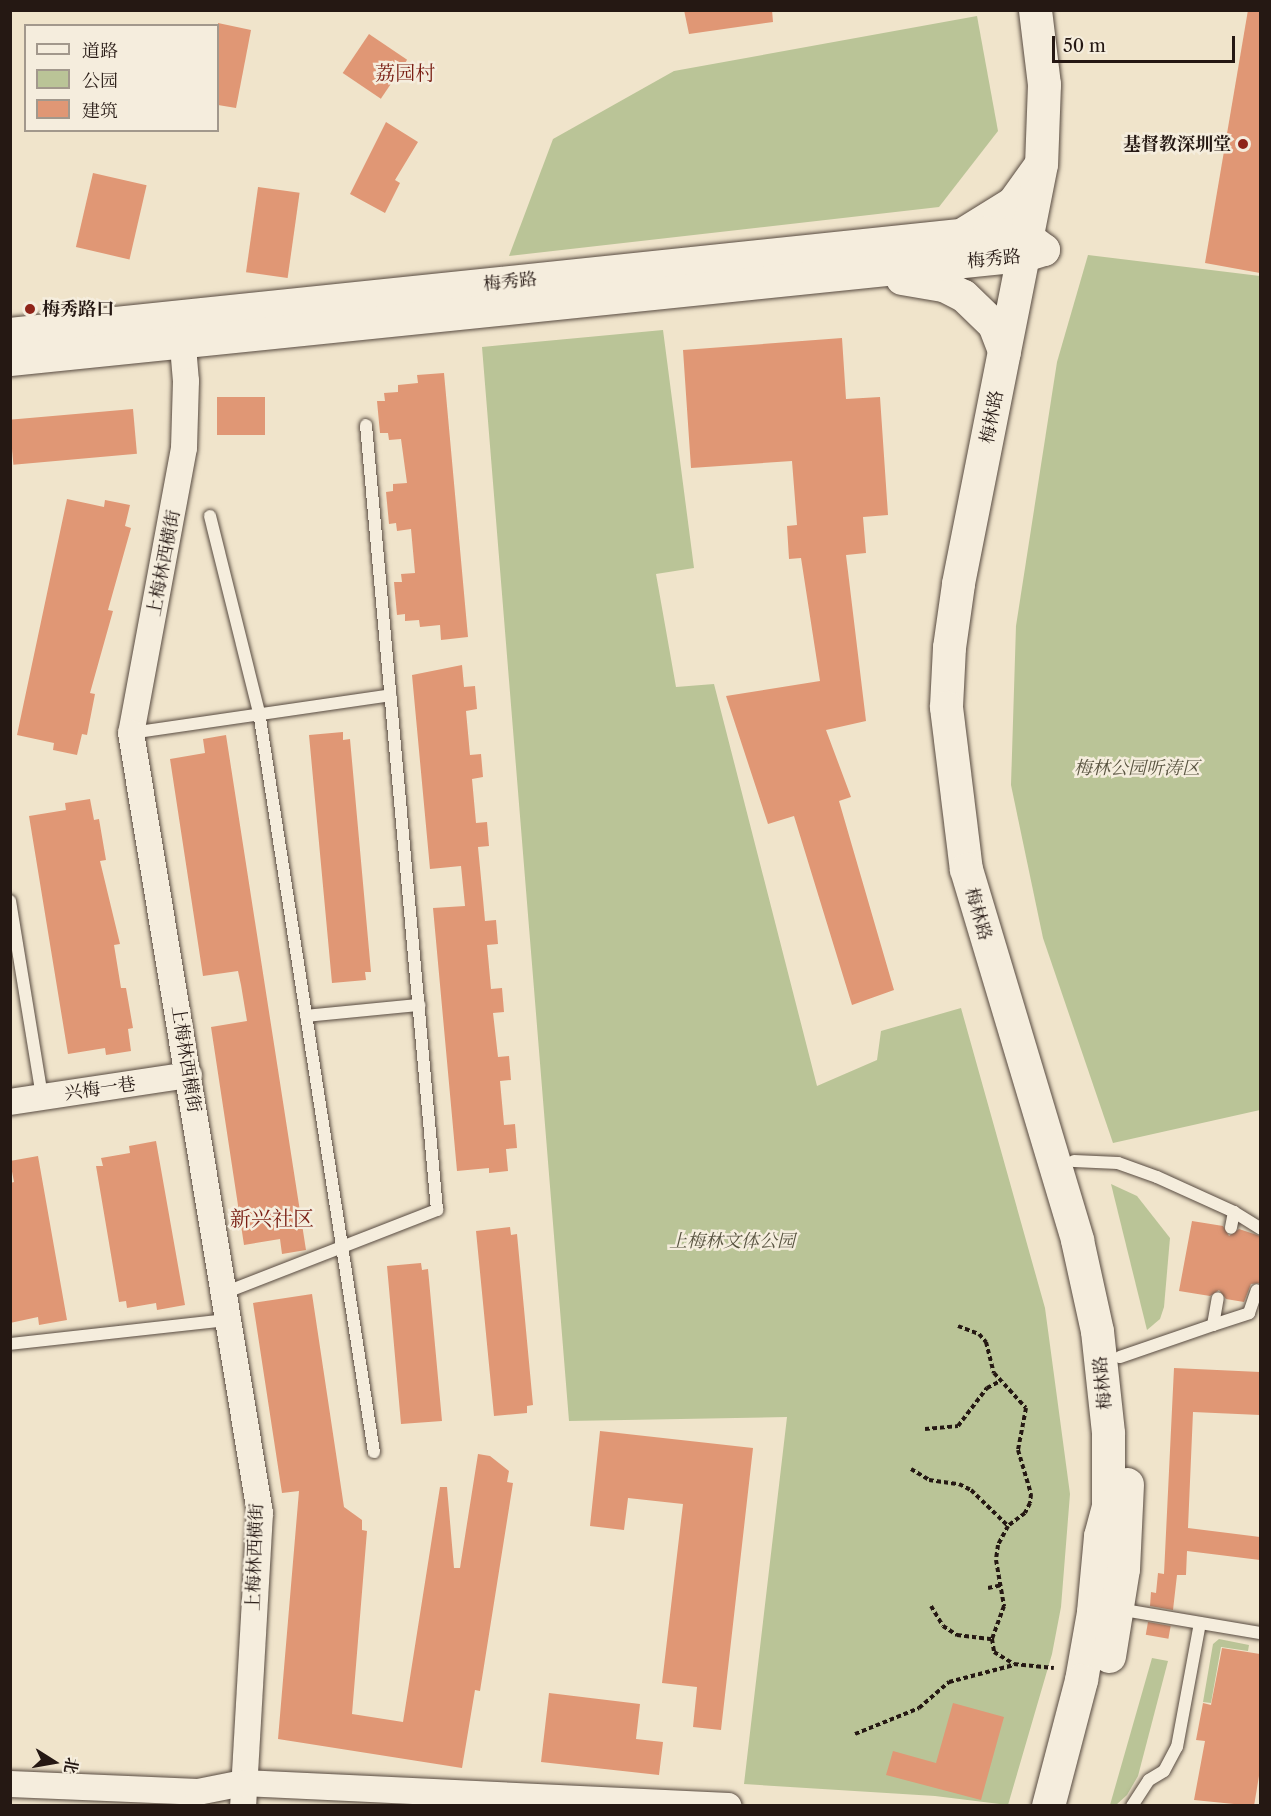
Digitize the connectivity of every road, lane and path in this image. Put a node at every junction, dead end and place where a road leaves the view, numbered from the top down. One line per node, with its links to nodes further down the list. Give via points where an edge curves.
1 (1035, 10): 3 (main road, 梅林路, via 1044,84)
2 (1058, 10): 5 (main road, 梅林路, via 1062,131)
3 (1041, 164): 4 (street, via 1012,203 978,227); 5 (main road, 梅林路)
4 (957, 236): 5 (street, 梅秀路, via 998,232); 7 (street, 梅秀路)
5 (1032, 248): 6 (street, 梅秀路); 9 (main road, 梅林路); 22 (main road, 梅林路, via 974,604 967,678 968,764 976,832 992,898)
6 (814, 277): 7 (street, 梅秀路); 9 (street, via 896,279 951,288 990,319)
7 (182, 329): 8 (street, 梅秀路); 10 (street, 梅秀路); 15 (street, 上梅林西横街, via 186,413 181,470)
8 (10, 334)
9 (1005, 353): 53 (main road, 梅林路, via 953,617 946,677 948,741 973,898 1089,1290 1108,1433 1108,1506 1100,1536 1093,1612 1082,1680)
10 (10, 360)
11 (366, 425): 13 (lane)
12 (210, 516): 14 (lane)
13 (390, 694): 14 (lane); 17 (lane)
14 (259, 712): 15 (lane); 18 (lane)
15 (131, 733): 19 (street, 上梅林西横街)
16 (10, 901): 20 (lane)
17 (419, 1005): 18 (lane); 26 (lane, via 438,1210)
18 (306, 1016): 26 (lane)
19 (189, 1075): 20 (street, 兴梅一巷); 28 (street, 上梅林西横街)
20 (42, 1097): 21 (street, 兴梅一巷)
21 (10, 1102)
22 (1074, 1161): 23 (lane, via 1118,1163); 34 (main road, 梅林路, via 1105,1278)
23 (1234, 1212): 24 (lane); 25 (lane)
24 (1231, 1228)
25 (1260, 1228)
26 (342, 1246): 28 (lane); 37 (lane)
27 (1257, 1290): 31 (lane, via 1249,1313)
28 (224, 1293): 30 (street, 上梅林西横街)
29 (1218, 1298): 31 (lane)
30 (228, 1320): 33 (lane); 51 (street, 上梅林西横街, via 260,1513)
31 (1213, 1325): 34 (lane)
32 (958, 1326): 35 (path, via 979,1334 986,1342)
33 (10, 1344)
34 (1119, 1357): 43 (main road, 梅林路, via 1127,1491)
35 (1000, 1381): 36 (path, via 987,1388 958,1426); 39 (path, via 1026,1408 1018,1450 1031,1494 1025,1514)
36 (925, 1429)
37 (374, 1452)
38 (911, 1469): 39 (path, via 929,1480 959,1484 971,1490)
39 (1008, 1526): 40 (path, via 996,1560)
40 (1002, 1585): 41 (path); 46 (path, via 1004,1606)
41 (988, 1588)
42 (932, 1606): 46 (path, via 943,1626 957,1635)
43 (1117, 1609): 44 (lane); 54 (main road, 梅林路, via 1098,1707)
44 (1200, 1623): 45 (lane); 55 (lane, via 1178,1747 1164,1771 1149,1780)
45 (1260, 1633)
46 (992, 1640): 47 (path, via 1000,1659)
47 (1014, 1665): 48 (path); 49 (path, via 949,1682 920,1708)
48 (1061, 1669)
49 (855, 1734)
50 (10, 1784): 51 (street)
51 (243, 1794): 52 (street)
52 (728, 1806)
53 (1048, 1806)
54 (1070, 1806)
55 (1132, 1806)

